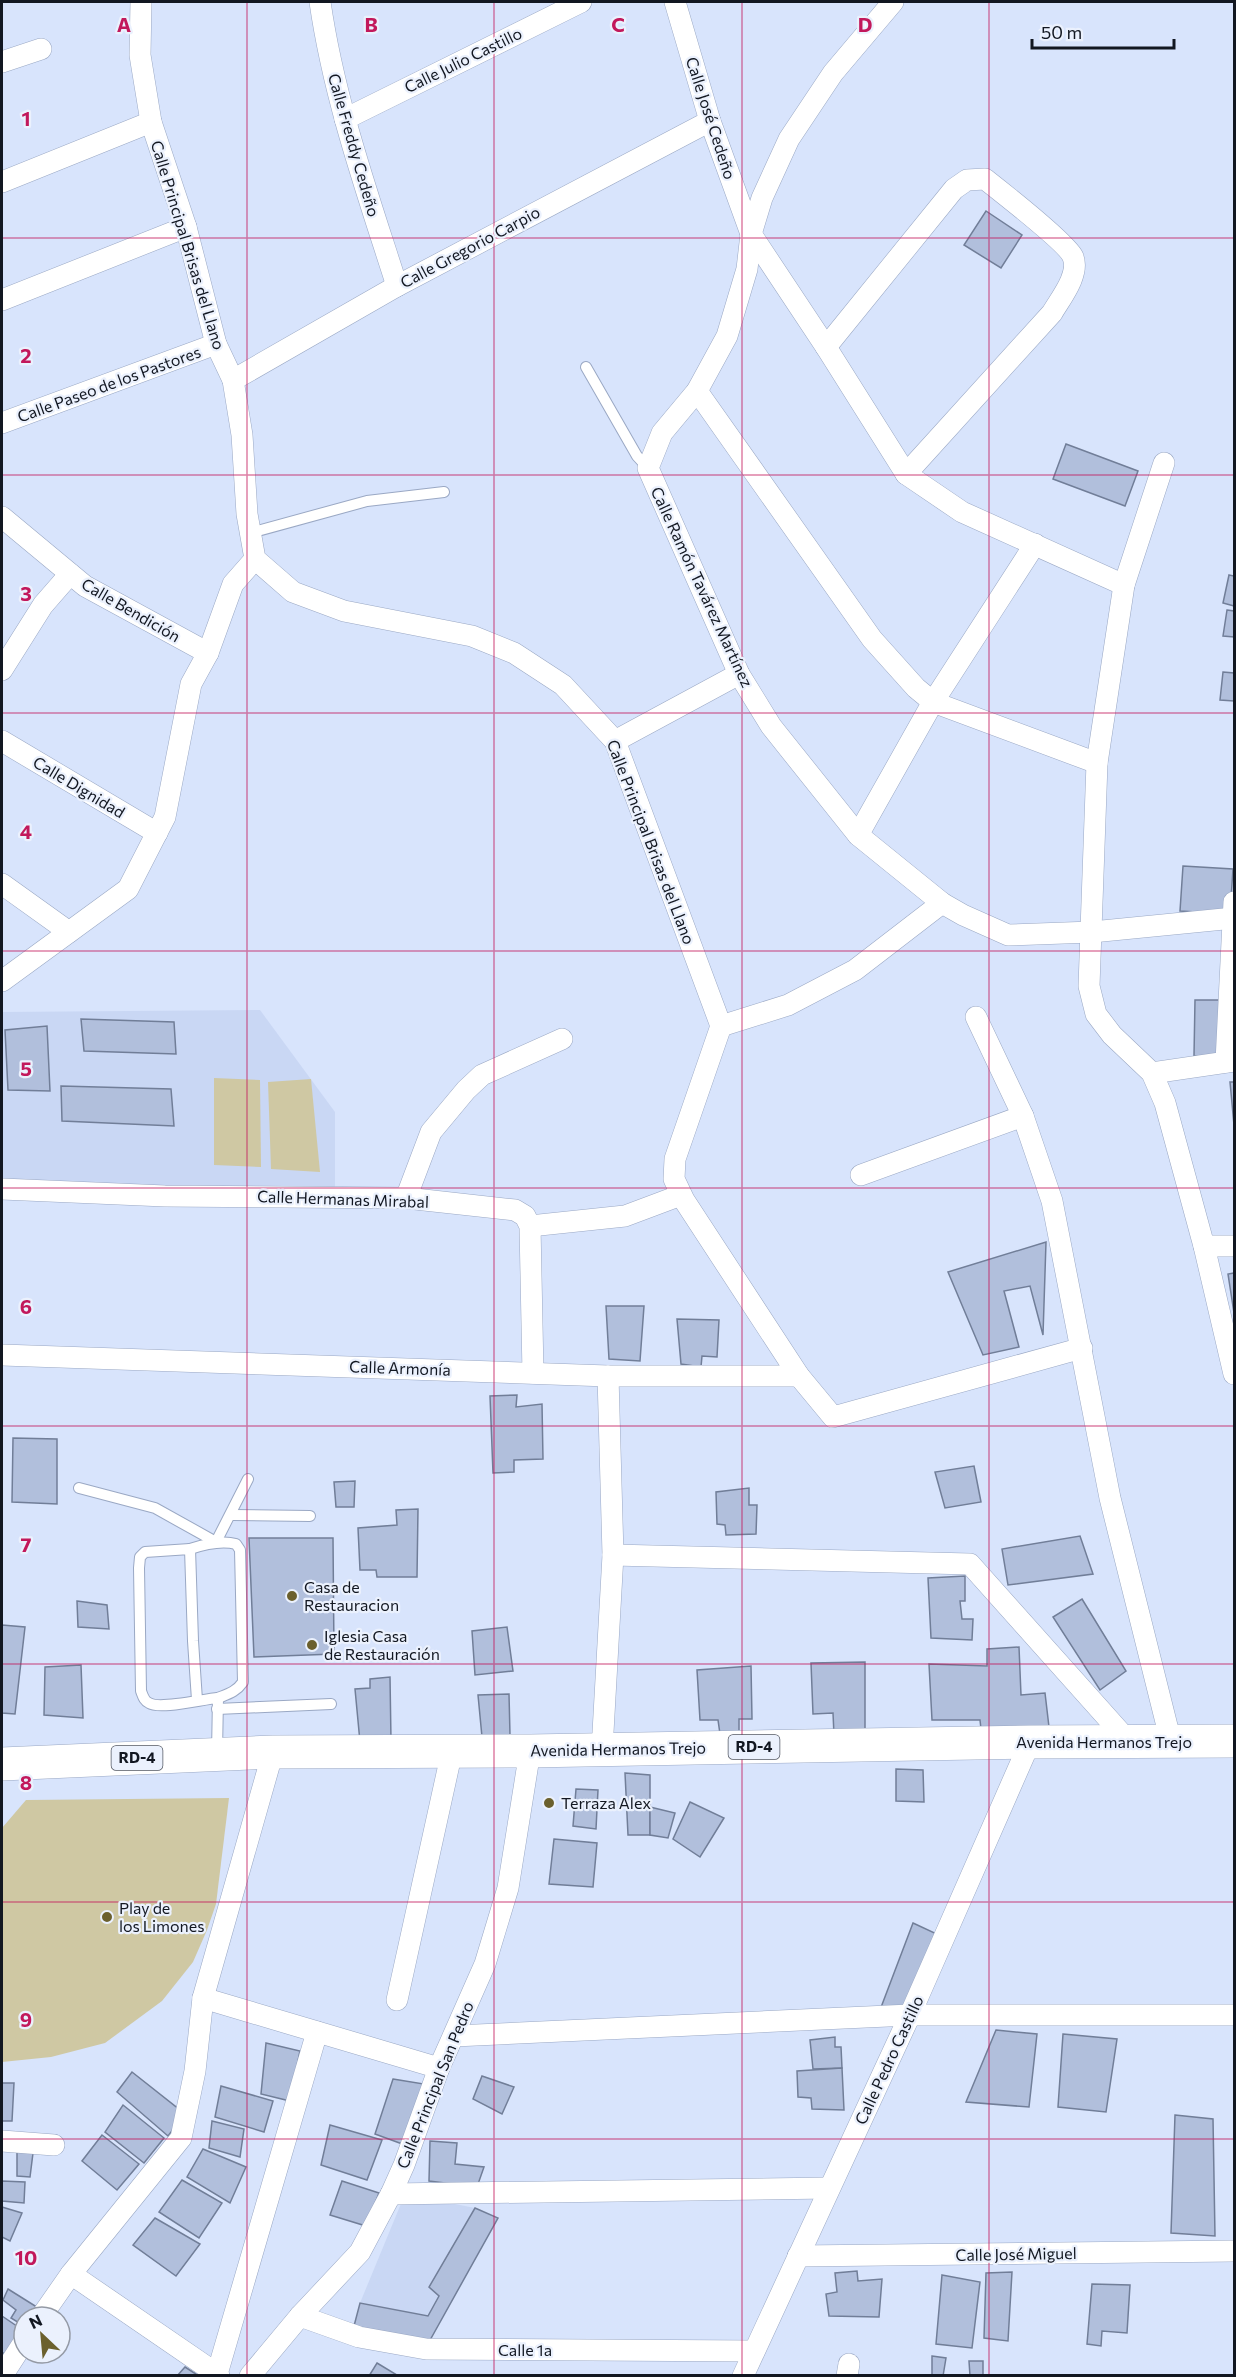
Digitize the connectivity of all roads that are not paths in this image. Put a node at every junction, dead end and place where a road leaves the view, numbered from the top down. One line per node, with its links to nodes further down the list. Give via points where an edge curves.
1 (141, 2): 10 (street, Calle Principal Brisas del Llano, via 140,55)
2 (320, 2): 8 (street, Calle Freddy Cedeño, via 327,52)
3 (581, 2): 8 (street, Calle Julio Castillo)
4 (675, 2): 9 (street, Calle José Cedeño)
5 (893, 2): 13 (street, Calle Ramón Tavárez Martínez, via 833,73 789,139 762,198)
6 (41, 49): 7 (street)
7 (2, 63)
8 (345, 119): 14 (street, Calle Freddy Cedeño)
9 (710, 121): 13 (street, Calle José Cedeño); 14 (street, Calle Gregorio Carpio)
10 (151, 122): 11 (street); 12 (street, Calle Principal Brisas del Llano)
11 (2, 182)
12 (186, 227): 15 (street); 16 (street, Calle Principal Brisas del Llano)
13 (751, 234): 17 (street); 20 (street, Calle Ramón Tavárez Martínez, via 747,269 728,336)
14 (397, 286): 19 (street, Calle Gregorio Carpio)
15 (2, 300)
16 (216, 344): 19 (street, Calle Principal Brisas del Llano); 21 (street, Calle Paseo de los Pastores)
17 (826, 347): 24 (street); 24 (street, via 954,189 967,180 985,179 1073,257 1069,282 1052,313)
18 (586, 367): 23 (lane, via 637,456)
19 (233, 380): 27 (street, Calle Principal Brisas del Llano)
20 (697, 391): 23 (street, Calle Ramón Tavárez Martínez, via 662,433); 35 (street, via 872,639)
21 (2, 423)
22 (1164, 463): 31 (street)
23 (648, 468): 34 (street, Calle Ramón Tavárez Martínez)
24 (906, 474): 28 (street, via 962,512)
25 (444, 492): 27 (lane, via 367,501)
26 (2, 517): 30 (street, Calle Bendición)
27 (250, 533): 29 (street, Calle Principal Brisas del Llano)
28 (1035, 544): 31 (street); 35 (street)
29 (255, 559): 32 (street, via 233,584); 37 (street, Calle Principal Brisas del Llano, via 293,592 344,611 472,636 514,653 563,685)
30 (70, 574): 32 (street, Calle Bendición); 33 (street, via 43,605)
31 (1124, 585): 38 (street)
32 (208, 653): 39 (street, via 191,684 165,817)
33 (2, 670)
34 (739, 674): 37 (street); 40 (street, Calle Ramón Tavárez Martínez, via 771,726)
35 (933, 702): 38 (street); 40 (street)
36 (2, 741): 39 (street, Calle Dignidad)
37 (615, 741): 48 (street, Calle Principal Brisas del Llano)
38 (1098, 763): 45 (street)
39 (157, 833): 44 (street, via 128,889)
40 (858, 835): 42 (street, Calle Ramón Tavárez Martínez)
41 (2, 884): 44 (street)
42 (942, 903): 45 (street, Calle Ramón Tavárez Martínez, via 1008,935); 48 (street, via 855,970 788,1005)
43 (1234, 912): 45 (street, Calle Ramón Tavárez Martínez); 50 (street)
44 (69, 932): 46 (street)
45 (1092, 932): 51 (street, via 1089,986 1096,1014 1112,1035)
46 (2, 981)
47 (976, 1017): 52 (street)
48 (721, 1026): 55 (street, via 675,1159 674,1179)
49 (562, 1039): 56 (street, via 482,1075 466,1090 431,1132)
50 (1230, 1061): 51 (street)
51 (1152, 1072): 58 (street, via 1165,1103)
52 (1023, 1116): 53 (street); 60 (street, via 1052,1201)
53 (861, 1175)
54 (2, 1189): 56 (street, Calle Hermanas Mirabal, via 165,1196)
55 (681, 1195): 57 (street, via 625,1216); 65 (street)
56 (406, 1198): 57 (street, Calle Hermanas Mirabal, via 515,1210 525,1216)
57 (530, 1226): 62 (street)
58 (1204, 1246): 59 (street); 63 (street)
59 (1234, 1246)
60 (1082, 1348): 65 (street, via 833,1417); 79 (street, via 1110,1498)
61 (2, 1356): 62 (street, Calle Armonía)
62 (533, 1373): 64 (street, Calle Armonía)
63 (1234, 1374)
64 (608, 1376): 65 (street, Calle Armonía); 72 (street)
65 (799, 1376)
66 (248, 1479): 68 (lane)
67 (79, 1488): 70 (lane, via 155,1508)
68 (232, 1515): 69 (lane); 70 (lane)
69 (310, 1516)
70 (216, 1542): 71 (lane); 74 (lane, via 234,1543 240,1550 244,1661 243,1682)
71 (190, 1549): 73 (lane); 73 (lane, via 150,1551 140,1557 141,1691 143,1698 155,1705)
72 (613, 1555): 78 (street, via 970,1564); 80 (street)
73 (197, 1700): 74 (lane)
74 (218, 1703): 75 (lane); 84 (lane)
75 (332, 1704)
76 (1234, 1741): 79 (main road, Avenida Hermanos Trejo / RD-4)
77 (1030, 1742): 78 (main road, Avenida Hermanos Trejo / RD-4); 80 (main road, Avenida Hermanos Trejo / RD-4); 88 (street, Calle Pedro Castillo)
78 (1129, 1742): 79 (main road, Avenida Hermanos Trejo / RD-4)
79 (1171, 1742)
80 (602, 1750): 82 (main road, Avenida Hermanos Trejo / RD-4)
81 (452, 1751): 82 (main road, Avenida Hermanos Trejo / RD-4); 83 (main road, Avenida Hermanos Trejo / RD-4); 87 (street)
82 (530, 1751): 91 (street, Calle Principal San Pedro, via 508,1888 485,1964)
83 (273, 1752): 84 (main road, Avenida Hermanos Trejo / RD-4); 86 (street)
84 (217, 1754): 85 (main road, Avenida Hermanos Trejo / RD-4)
85 (2, 1764)
86 (203, 1998): 90 (street); 99 (street, via 195,2071 181,2138)
87 (397, 2000)
88 (910, 2015): 89 (street); 91 (street); 95 (street, Calle Pedro Castillo)
89 (1234, 2015)
90 (317, 2032): 92 (street); 104 (street)
91 (454, 2037): 92 (street, Calle Principal San Pedro)
92 (439, 2068): 96 (street, Calle Principal San Pedro)
93 (2, 2141): 94 (street)
94 (54, 2145)
95 (829, 2188): 96 (street); 98 (street, Calle Pedro Castillo)
96 (391, 2194): 101 (street, Calle Principal San Pedro, via 360,2252)
97 (1234, 2251): 98 (street, Calle José Miguel)
98 (798, 2256): 102 (street, Calle Pedro Castillo)
99 (71, 2274): 100 (street); 104 (street)
100 (49, 2305)
101 (300, 2316): 102 (street, Calle 1a, via 359,2337 426,2349); 106 (street, Calle Principal San Pedro)
102 (754, 2351): 107 (street, Calle Pedro Castillo)
103 (12, 2361): 105 (street)
104 (218, 2375)
105 (2, 2376)
106 (250, 2376)
107 (743, 2376)

